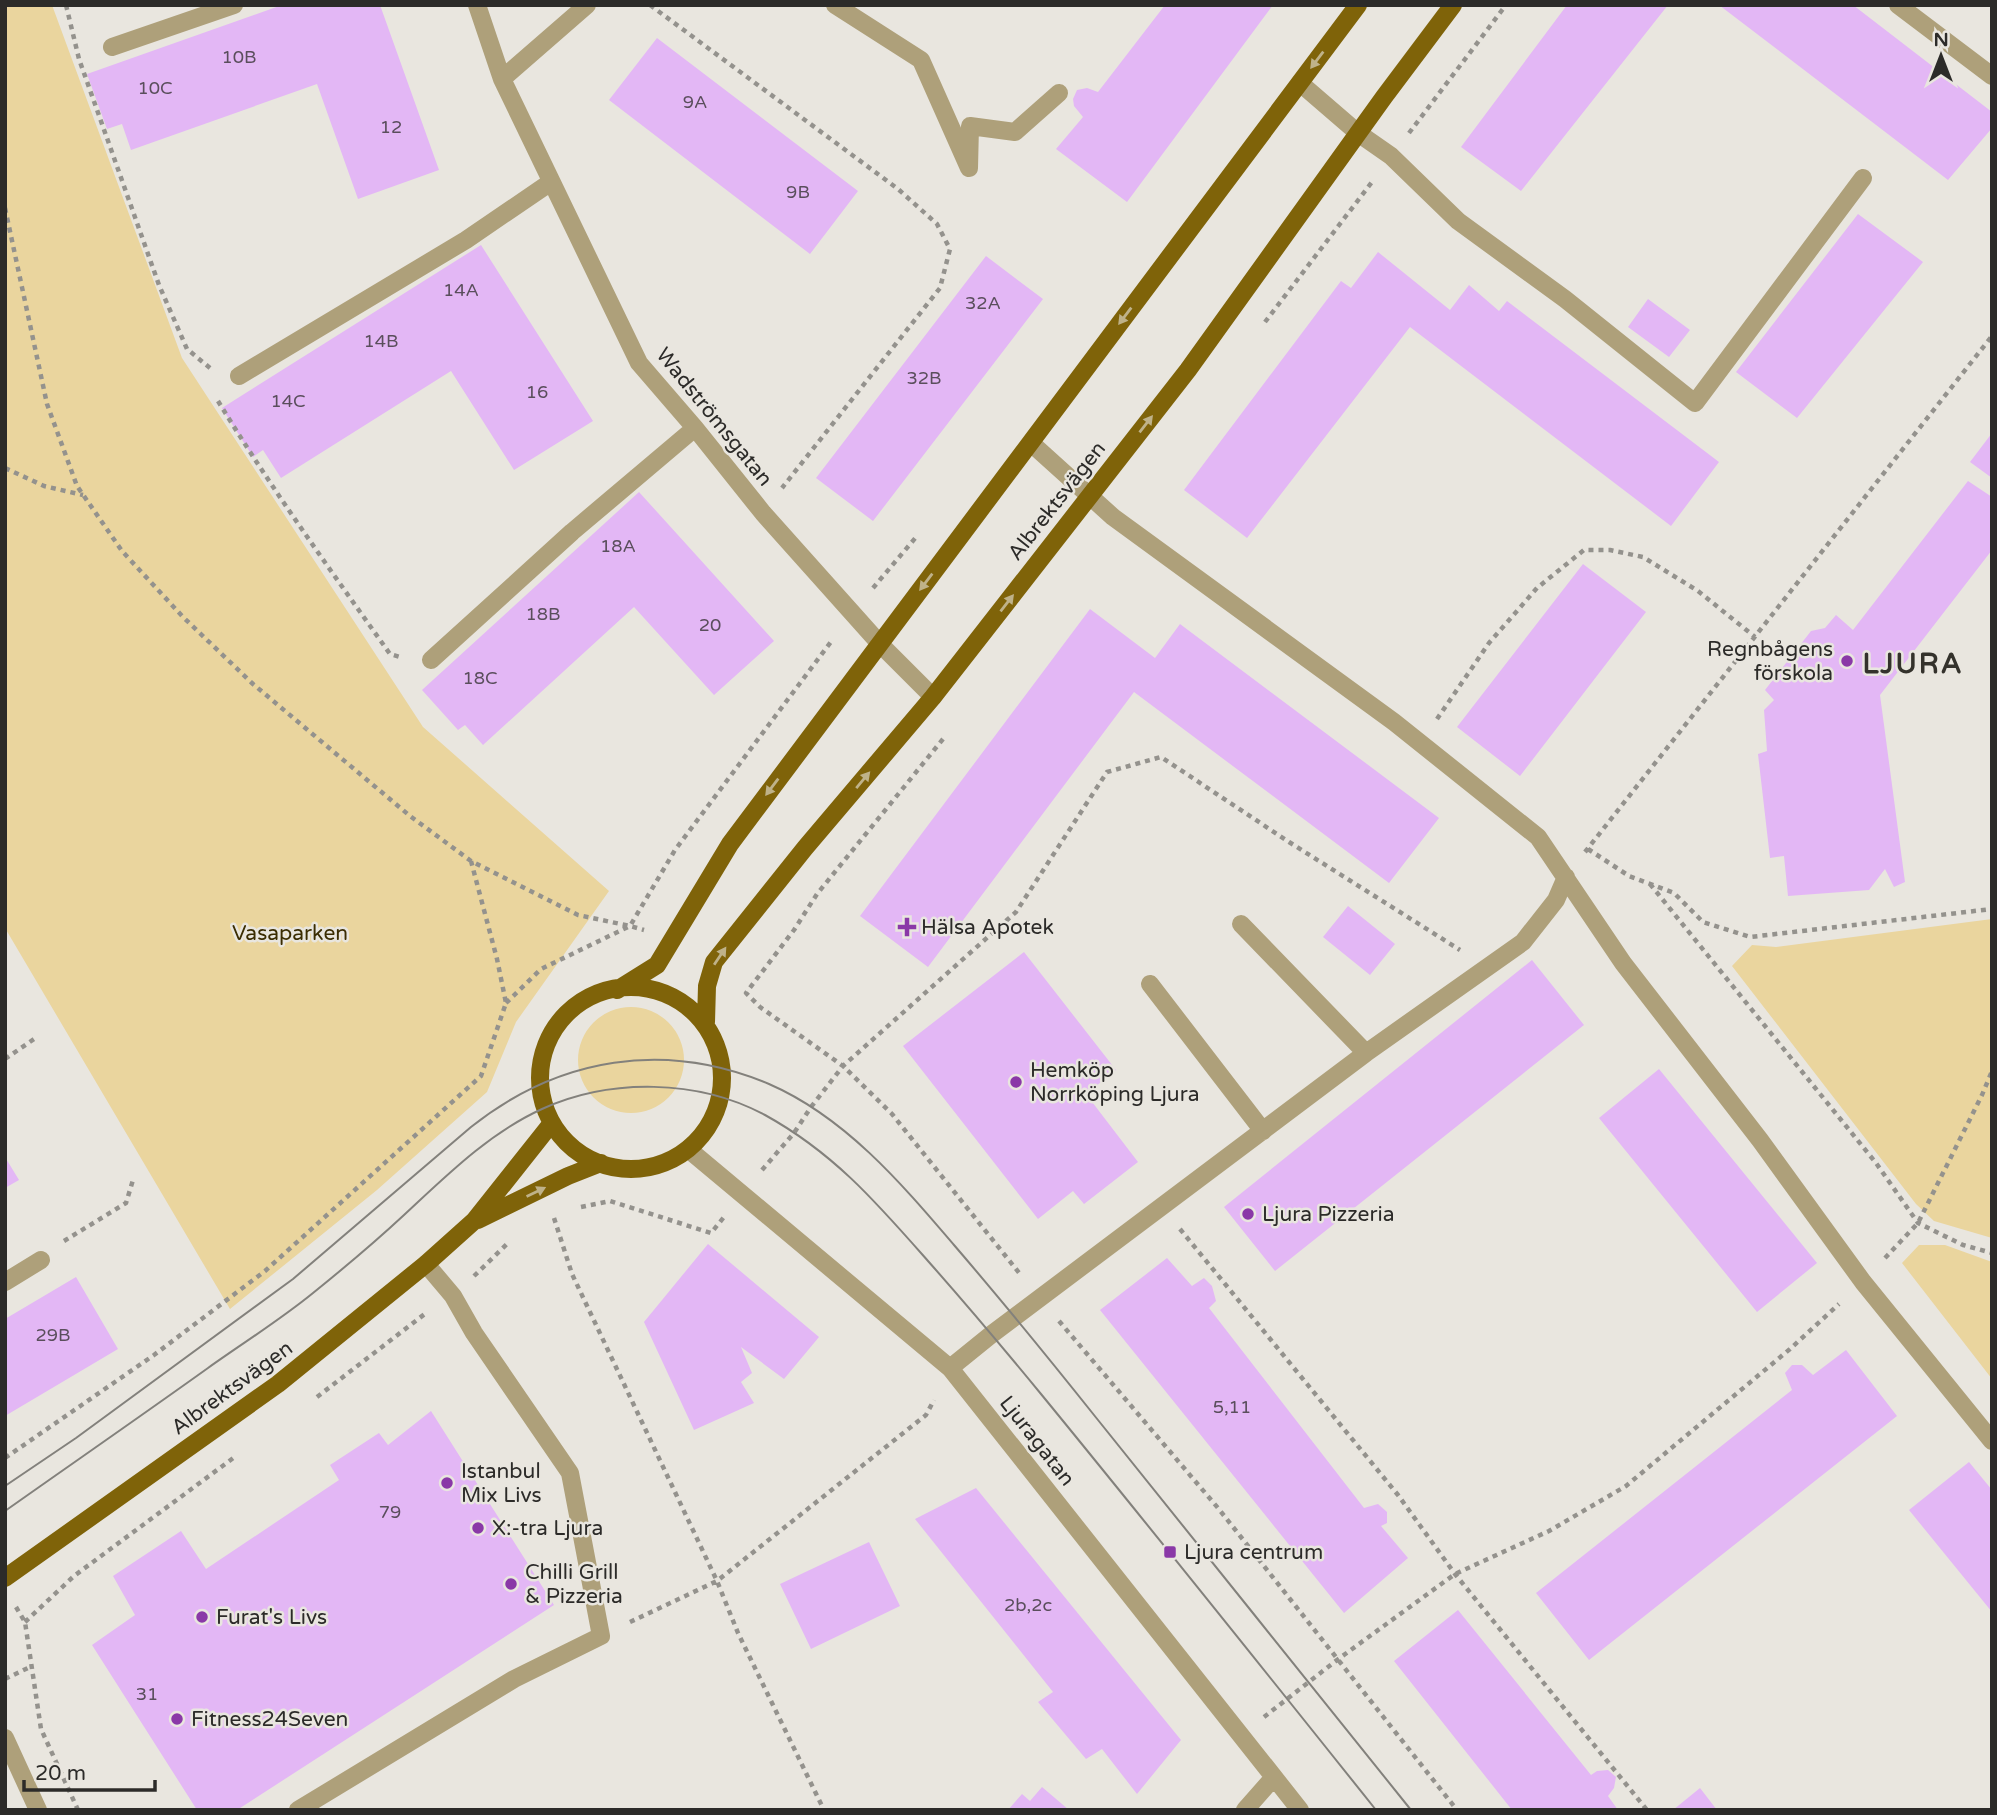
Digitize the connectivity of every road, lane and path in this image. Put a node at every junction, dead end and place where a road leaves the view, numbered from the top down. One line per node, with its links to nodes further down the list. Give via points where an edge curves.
1 (66, 5): 20 (path, via 79,59 159,285 187,349)
2 (234, 5): 10 (street)
3 (477, 5): 12 (street, Wadströmsgatan)
4 (587, 5): 12 (street)
5 (650, 5): 26 (path, via 898,189 937,224 950,249 940,288)
6 (835, 5): 14 (street, via 920,60 969,168 970,126 1014,132)
7 (1358, 5): 13 (main road, one-way to 13)
8 (1452, 5): 15 (main road, Albrektsvägen)
9 (1898, 5): 11 (street)
10 (112, 47)
11 (1992, 76)
12 (502, 79): 17 (street, Wadströmsgatan)
13 (1300, 83): 15 (street); 22 (main road, one-way to 22)
14 (1059, 93)
15 (1358, 133): 16 (street, via 1391,156 1458,221 1695,403); 25 (main road, Albrektsvägen, one-way to 15, via 1188,370)
16 (1863, 178)
17 (551, 182): 20 (street, via 466,240); 21 (street, Wadströmsgatan, via 639,363)
18 (5, 208): 24 (path, via 47,404)
19 (1992, 336): 27 (path)
20 (235, 380): 29 (path, via 216,398 351,601 390,654 419,664)
21 (695, 428): 26 (street, Wadströmsgatan); 29 (street, via 572,531)
22 (1031, 443): 25 (street); 28 (main road, one-way to 28)
23 (5, 468): 24 (path, via 44,486)
24 (83, 495): 34 (path, via 122,551 253,684 410,816)
25 (1089, 497): 30 (main road, Albrektsvägen, one-way to 25); 31 (street)
26 (763, 513): 28 (street, Wadströmsgatan)
27 (1755, 637): 31 (path, via 1698,590 1643,557 1584,551 1537,588 1489,643); 32 (path)
28 (880, 644): 30 (street, Wadströmsgatan); 43 (main road, one-way to 43, via 730,844 657,965)
29 (431, 660)
30 (933, 697): 45 (main road, Albrektsvägen, one-way to 30, via 707,986 714,962)
31 (1421, 743): 35 (street, via 1538,837)
32 (1588, 849): 35 (path); 36 (path)
33 (674, 850): 39 (path)
34 (471, 861): 39 (path, via 578,915); 44 (path)
35 (1566, 877): 41 (street, via 1556,900 1523,942); 64 (street, via 1623,963)
36 (1650, 884): 37 (path, via 1674,894 1703,922 1750,937); 59 (path, via 1876,1163)
37 (1992, 909)
38 (1241, 924): 47 (street)
39 (630, 926): 44 (path, via 541,969)
40 (794, 930): 49 (path, via 746,993)
41 (1488, 968): 47 (street); 49 (path, via 1161,757 1107,772 1016,912)
42 (1150, 985): 52 (street)
43 (617, 990): 45 (main road, via 650,990 681,1000); 51 (main road, via 592,997 569,1012 551,1032 541,1057 538,1084)
44 (506, 1003): 68 (path, via 481,1076 265,1271)
45 (706, 1022): 53 (main road, via 724,1068 722,1098 716,1116)
46 (37, 1037): 48 (path)
47 (1366, 1053): 52 (street)
48 (5, 1059)
49 (843, 1066): 65 (path, via 892,1114)
50 (1992, 1071): 59 (path)
51 (551, 1124): 54 (main road, via 572,1148); 58 (main road, Albrektsvägen)
52 (1263, 1131): 56 (street)
53 (688, 1149): 54 (main road, via 662,1164 632,1168); 66 (street, Ljuragatan)
54 (601, 1163): 58 (main road, Albrektsvägen, one-way to 54)
55 (133, 1180): 61 (path, via 126,1203 57,1244)
56 (1162, 1207): 65 (street); 69 (path, via 1398,1495)
57 (553, 1214): 71 (path, via 572,1274)
58 (474, 1221): 62 (main road, Albrektsvägen)
59 (1918, 1223): 60 (path); 64 (path)
60 (1992, 1253)
61 (41, 1260): 63 (street)
62 (426, 1264): 70 (main road, Albrektsvägen, via 278,1384); 73 (street, via 453,1296 569,1473)
63 (5, 1282)
64 (1863, 1282): 67 (street); 69 (path, via 1626,1486 1549,1531)
65 (1040, 1299): 66 (street); 74 (path, via 1218,1508)
66 (950, 1368): 71 (path, via 926,1415); 77 (street, Ljuragatan)
67 (1992, 1441)
68 (5, 1458)
69 (1455, 1574): 74 (path); 87 (path)
70 (5, 1578)
71 (718, 1581): 73 (path); 83 (path, via 738,1633)
72 (12, 1599): 75 (path, via 25,1622)
73 (601, 1636): 82 (street, via 514,1678)
74 (1337, 1660): 77 (path); 86 (path)
75 (30, 1667): 76 (path); 81 (path, via 41,1729)
76 (5, 1679)
77 (1241, 1735): 79 (street, Ljuragatan)
78 (5, 1738): 80 (street)
79 (1274, 1777): 84 (street); 85 (street, Ljuragatan)
80 (38, 1810)
81 (78, 1810)
82 (298, 1810)
83 (824, 1810)
84 (1245, 1810)
85 (1300, 1810)
86 (1457, 1810)
87 (1647, 1810)

